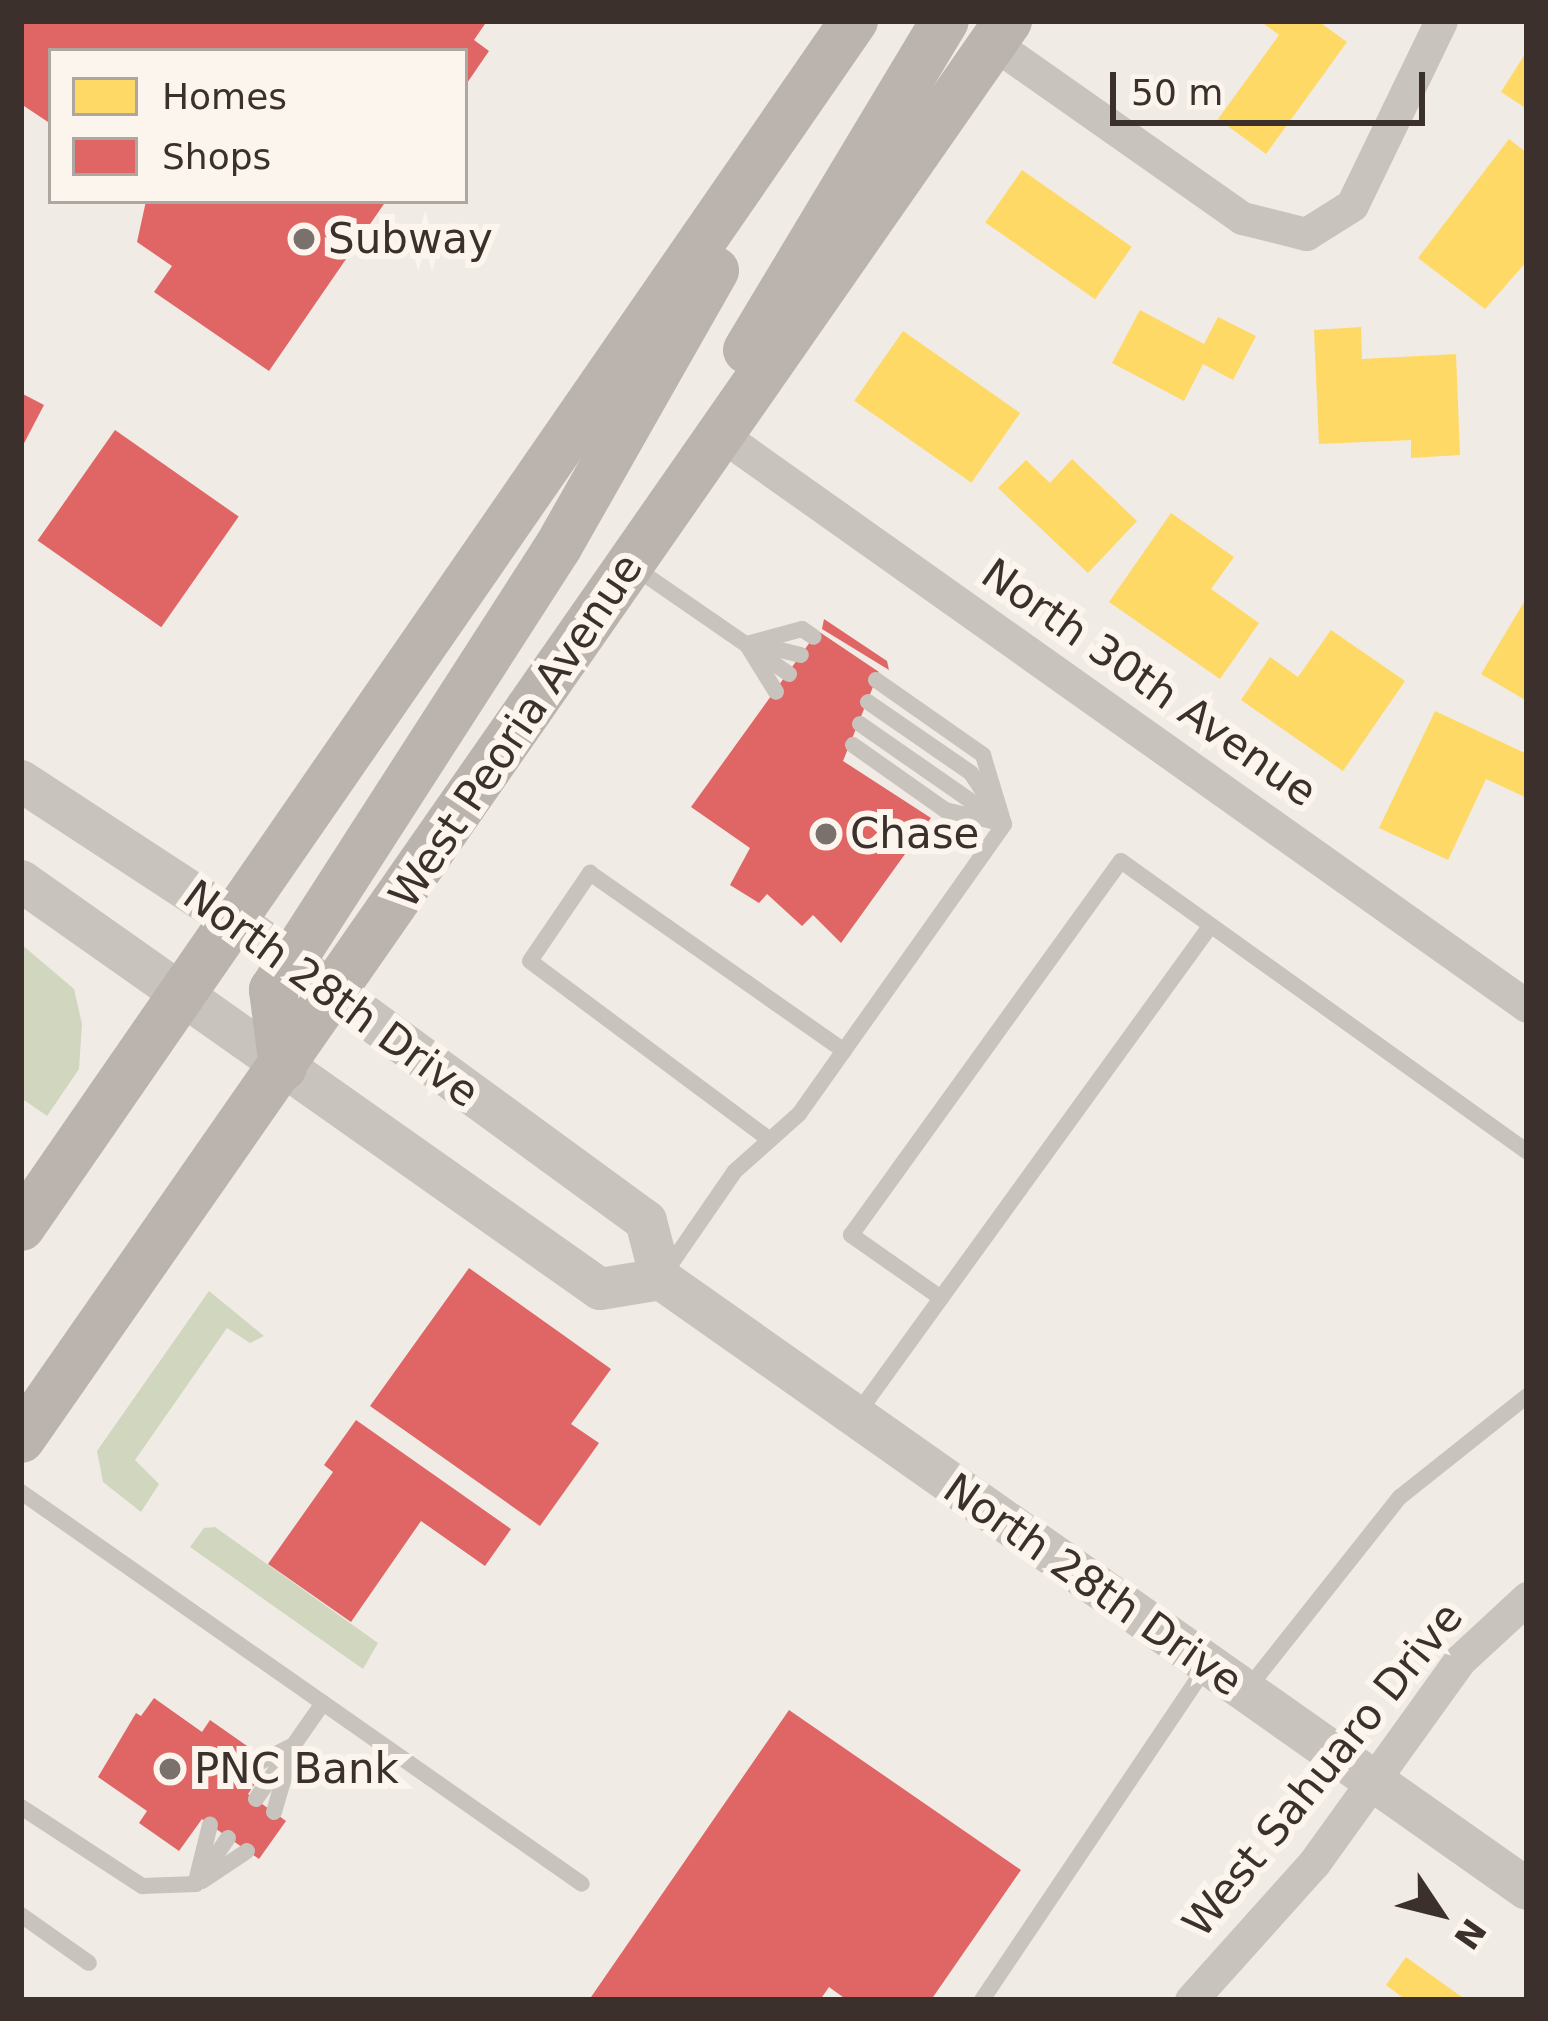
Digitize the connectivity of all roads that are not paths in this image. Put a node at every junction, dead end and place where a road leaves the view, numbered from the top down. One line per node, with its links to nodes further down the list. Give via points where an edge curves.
1 (854, 21): 5 (main road)
2 (945, 21): 6 (main road, via 760,323 733,380)
3 (1441, 21): 4 (street, via 1352,205 1306,234 1242,218)
4 (1000, 32): 6 (main road, West Peoria Avenue)
5 (773, 140): 20 (main road); 22 (main road, via 725,252 558,547)
6 (720, 434): 7 (main road, West Peoria Avenue); 26 (street, North 30th Avenue)
7 (630, 564): 9 (lane); 24 (main road, West Peoria Avenue)
8 (814, 637): 9 (lane, via 802,629)
9 (747, 644): 10 (lane); 11 (lane); 13 (lane)
10 (801, 655)
11 (789, 674)
12 (875, 680): 18 (lane, via 983,755)
13 (776, 692)
14 (868, 702): 18 (lane, via 971,773)
15 (860, 724): 18 (lane)
16 (853, 745): 18 (lane, via 945,810)
17 (21, 781): 20 (street, North 28th Drive)
18 (1004, 824): 27 (lane)
19 (21, 881): 25 (street, North 28th Drive)
20 (235, 921): 22 (street, North 28th Drive); 25 (main road)
21 (1210, 926): 30 (lane); 33 (lane); 33 (lane, via 1121,861 851,1235)
22 (289, 960): 24 (street, North 28th Drive); 28 (main road, via 272,990)
23 (1527, 963): 26 (street)
24 (335, 994): 28 (main road, West Peoria Avenue); 32 (street, North 28th Drive, via 646,1221)
25 (184, 995): 28 (street, North 28th Drive); 31 (main road)
26 (1517, 999)
27 (844, 1051): 29 (lane); 29 (lane, via 590,873 530,961)
28 (283, 1067): 32 (street, North 28th Drive, via 600,1289); 36 (main road, West Peoria Avenue)
29 (770, 1140): 32 (lane, via 735,1171)
30 (1527, 1152)
31 (21, 1227)
32 (661, 1279): 35 (street, North 28th Drive)
33 (941, 1298): 35 (lane)
34 (1527, 1396): 40 (lane, via 1400,1497)
35 (855, 1418): 39 (street, North 28th Drive)
36 (21, 1438)
37 (21, 1492): 41 (lane)
38 (1527, 1598): 44 (street, West Sahuaro Drive, via 1459,1661)
39 (1207, 1665): 40 (street, North 28th Drive); 56 (lane)
40 (1245, 1691): 44 (street, North 28th Drive)
41 (323, 1703): 42 (lane); 52 (lane)
42 (294, 1745): 43 (lane); 45 (lane); 47 (lane)
43 (250, 1767)
44 (1373, 1780): 53 (street, North 28th Drive); 57 (street, West Sahuaro Drive, via 1313,1863)
45 (256, 1799)
46 (21, 1807): 51 (lane, via 142,1886)
47 (274, 1812)
48 (210, 1826): 51 (lane)
49 (229, 1838): 51 (lane)
50 (248, 1851): 51 (lane)
51 (196, 1884)
52 (582, 1884)
53 (1527, 1889)
54 (21, 1915): 55 (lane)
55 (89, 1963)
56 (982, 2000)
57 (1190, 2000)

